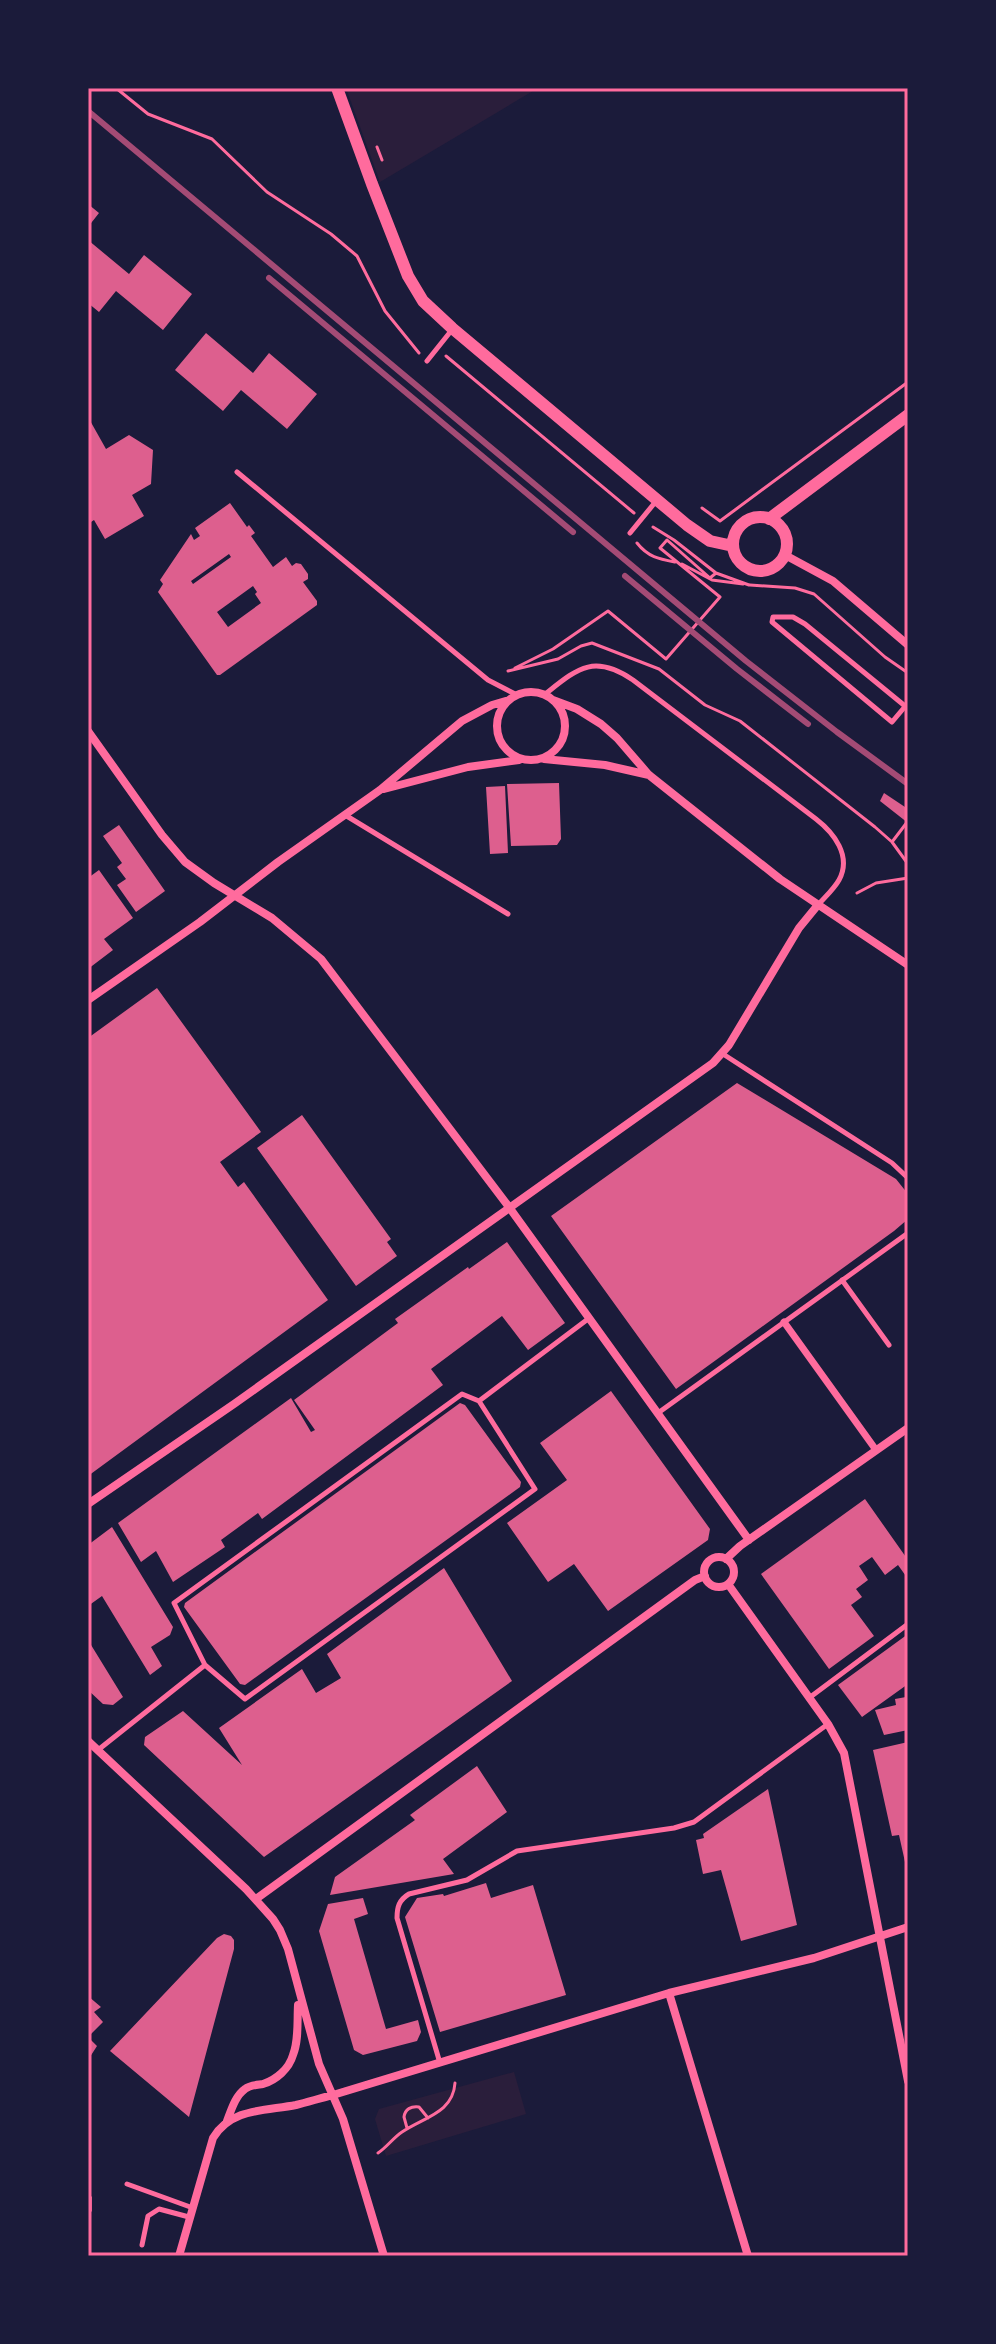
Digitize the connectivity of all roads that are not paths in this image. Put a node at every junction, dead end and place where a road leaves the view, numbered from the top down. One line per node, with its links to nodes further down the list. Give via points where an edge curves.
1 (337, 88): 2 (main road, via 414,287)
2 (452, 328): 3 (lane); 6 (main road)
3 (427, 361)
4 (908, 415): 7 (main road)
5 (237, 472): 13 (lane)
6 (658, 499): 8 (lane); 9 (main road, via 710,541)
7 (769, 519): 9 (main road, via 744,523); 10 (main road, via 785,533)
8 (630, 533)
9 (733, 546): 10 (main road, via 740,562 755,571 773,568)
10 (785, 555): 11 (street, via 833,581)
11 (908, 645)
12 (544, 695): 13 (street); 14 (street); 23 (lane, via 582,667 611,668 821,823 838,842 843,863 837,883)
13 (513, 698): 17 (street, via 503,708 497,728 504,748); 20 (street, via 462,721)
14 (553, 700): 18 (street, via 564,717 564,738); 19 (street, via 601,724)
15 (906, 704): 15 (lane, via 892,722 772,622 773,617 793,617 805,624)
16 (88, 731): 22 (street, via 174,850)
17 (522, 759): 18 (street); 20 (street)
18 (543, 759): 19 (street)
19 (649, 775): 23 (street)
20 (380, 790): 21 (street)
21 (345, 814): 22 (street); 24 (lane)
22 (236, 896): 26 (street); 29 (street, via 294,934 321,959)
23 (817, 906): 25 (street); 27 (street)
24 (508, 914)
25 (908, 965)
26 (88, 1000)
27 (723, 1054): 28 (lane); 29 (street)
28 (908, 1178)
29 (509, 1207): 32 (street); 39 (street)
30 (908, 1233): 31 (lane)
31 (842, 1280): 33 (lane); 34 (lane)
32 (588, 1319): 35 (lane); 36 (street)
33 (784, 1322): 36 (lane); 38 (street)
34 (889, 1345)
35 (479, 1401): 45 (lane, via 462,1394 174,1603); 45 (lane, via 535,1489 245,1699)
36 (658, 1413): 40 (street)
37 (908, 1428): 38 (street)
38 (876, 1450): 40 (street)
39 (88, 1504)
40 (749, 1540): 41 (street)
41 (726, 1559): 42 (street, via 709,1561); 43 (street, via 734,1573)
42 (705, 1576): 43 (street, via 712,1585); 50 (street)
43 (728, 1584): 46 (street)
44 (908, 1624): 46 (lane)
45 (205, 1665): 49 (lane)
46 (809, 1698): 47 (street)
47 (828, 1724): 52 (street, via 844,1753); 55 (lane, via 686,1826 517,1851 467,1880 403,1898 397,1918)
48 (88, 1741): 49 (street)
49 (98, 1750): 50 (street)
50 (256, 1899): 54 (street, via 280,1930)
51 (908, 1927): 52 (street)
52 (879, 1937): 53 (street); 56 (street)
53 (669, 1993): 55 (street); 64 (street)
54 (299, 1995): 57 (street); 58 (street, via 293,2058 275,2078 244,2089)
55 (440, 2064): 57 (street)
56 (908, 2081)
57 (333, 2095): 58 (street, via 250,2111); 63 (street)
58 (226, 2122): 60 (street, via 213,2138)
59 (129, 2185): 60 (lane)
60 (192, 2213): 61 (lane, via 159,2209 148,2216); 62 (street)
61 (142, 2245)
62 (179, 2256)
63 (384, 2256)
64 (748, 2256)

